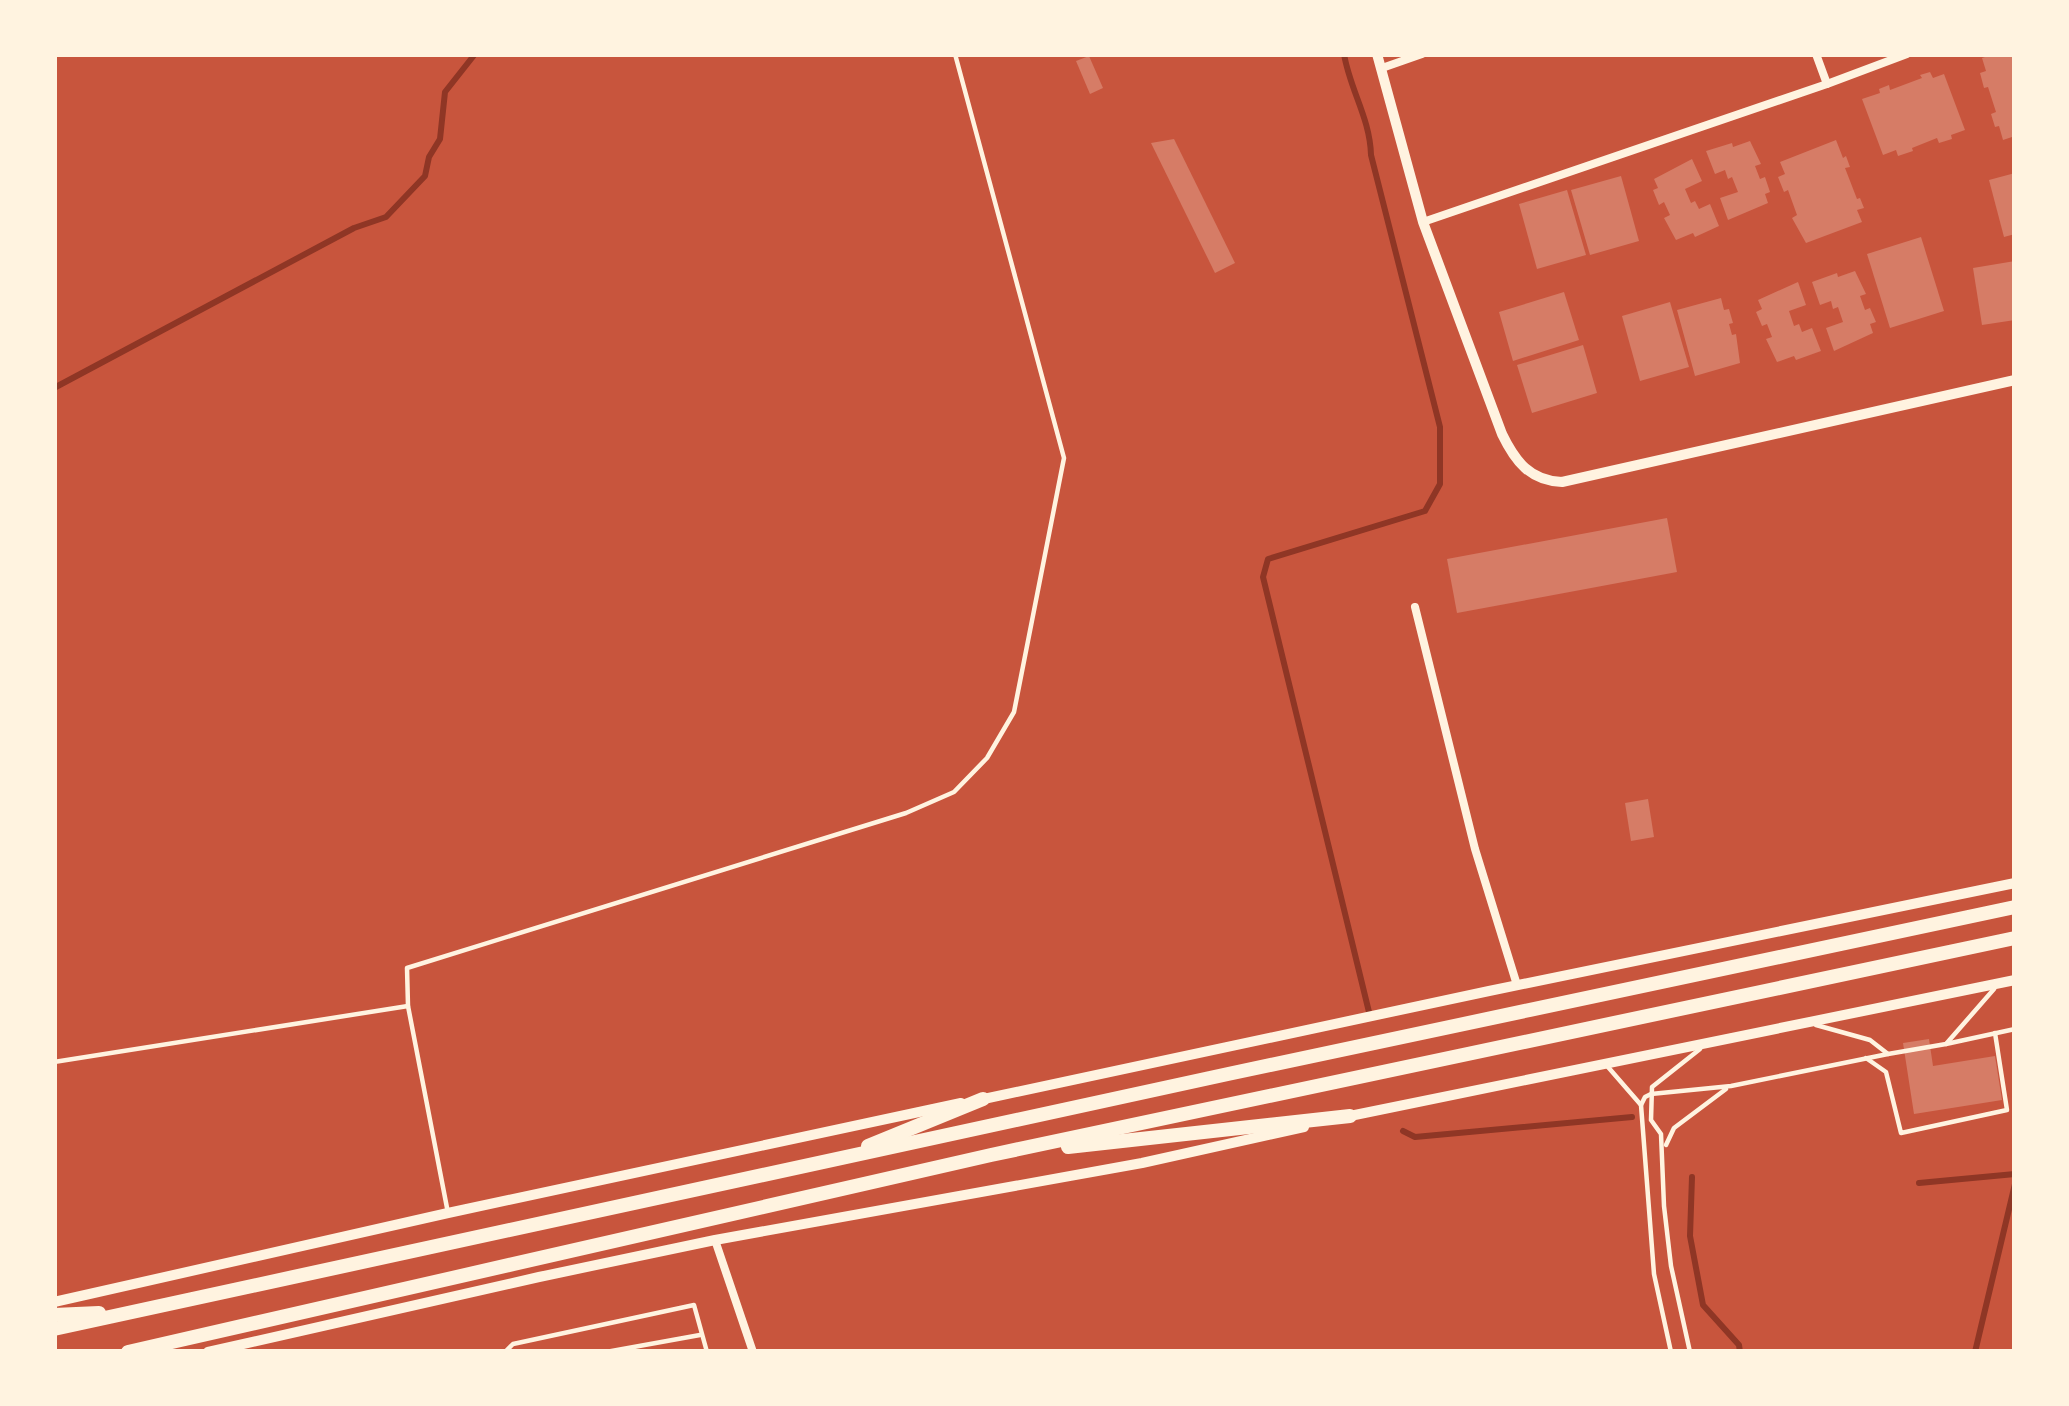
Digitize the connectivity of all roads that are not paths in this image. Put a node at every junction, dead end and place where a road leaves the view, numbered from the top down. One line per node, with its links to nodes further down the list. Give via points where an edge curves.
1 (955, 54): 17 (lane, via 1064,458 1014,712 954,792 407,968)
2 (1377, 54): 6 (main road)
3 (1422, 54): 6 (street)
4 (1816, 54): 7 (street)
5 (1907, 54): 7 (street)
6 (1382, 68): 8 (main road)
7 (1828, 84): 8 (street)
8 (1423, 221): 9 (main road, via 1502,434 1514,458 1546,482)
9 (2015, 380)
10 (1415, 607): 16 (street)
11 (2015, 883): 16 (main road)
12 (2015, 907): 34 (highway)
13 (2015, 938): 33 (highway)
14 (2015, 980): 15 (main road)
15 (1999, 983): 18 (main road); 22 (lane)
16 (1517, 985): 29 (main road)
17 (408, 1006): 25 (lane); 35 (lane)
18 (1805, 1022): 21 (main road); 23 (lane, via 1870,1040)
19 (2015, 1029): 20 (lane)
20 (1995, 1033): 22 (lane); 24 (lane, via 2007,1110 1901,1133 1886,1072)
21 (1709, 1042): 26 (main road); 28 (lane)
22 (1946, 1044): 23 (lane)
23 (1888, 1054): 24 (lane)
24 (1866, 1058): 27 (lane)
25 (54, 1062)
26 (1603, 1064): 30 (lane); 31 (main road)
27 (1731, 1086): 28 (lane); 32 (lane, via 1674,1128)
28 (1652, 1094): 30 (lane); 32 (lane, via 1651,1120)
29 (983, 1099): 34 (highway); 35 (main road)
30 (1641, 1105): 48 (lane, via 1654,1274)
31 (1350, 1116): 33 (highway); 36 (main road, via 1142,1163)
32 (1664, 1149): 49 (lane, via 1670,1255)
33 (991, 1156): 42 (highway)
34 (830, 1161): 38 (highway)
35 (448, 1213): 37 (main road)
36 (715, 1240): 43 (main road); 47 (street)
37 (54, 1302)
38 (146, 1310): 39 (highway); 40 (highway)
39 (54, 1316)
40 (54, 1329)
41 (703, 1335): 44 (lane, via 694,1305); 45 (lane); 46 (lane)
42 (128, 1352)
43 (208, 1352)
44 (505, 1352)
45 (606, 1352)
46 (707, 1352)
47 (753, 1352)
48 (1671, 1352)
49 (1690, 1352)

